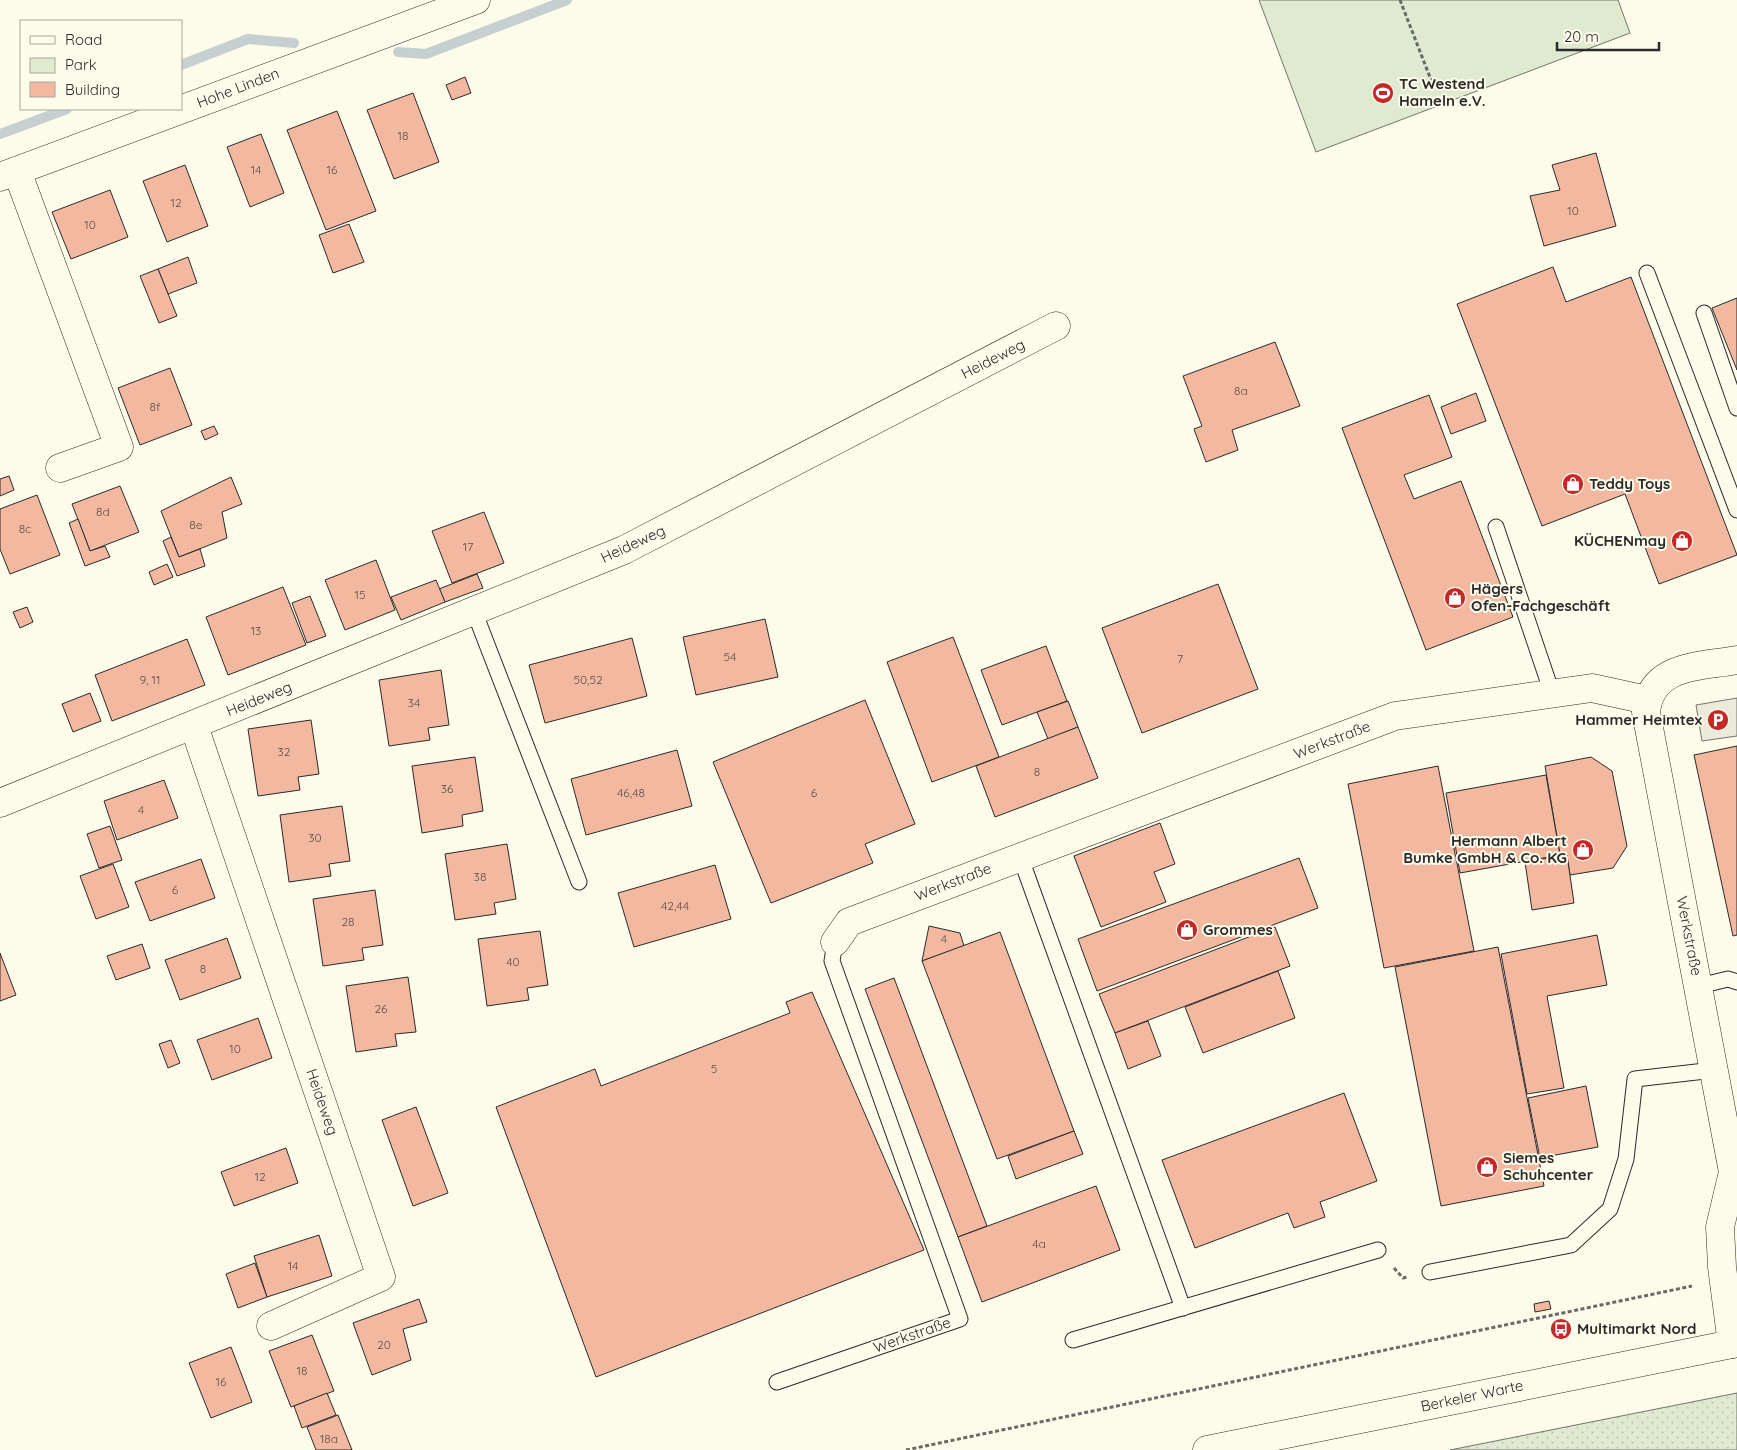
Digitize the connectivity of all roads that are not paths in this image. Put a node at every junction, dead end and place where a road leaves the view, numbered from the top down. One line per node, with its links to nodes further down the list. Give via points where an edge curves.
1 (476, 0): 3 (street, Hohe Linden)
2 (181, 110): 4 (street, Hohe Linden)
3 (182, 110)
4 (9, 174): 9 (street, via 119,446)
5 (1647, 274): 10 (lane)
6 (1704, 314): 8 (lane)
7 (1056, 326): 12 (street, Heideweg, via 624,550)
8 (1737, 408)
9 (60, 468)
10 (1737, 510)
11 (1496, 527): 14 (lane)
12 (474, 611): 16 (street, Heideweg); 19 (lane)
13 (1737, 660): 15 (street, via 1672,672 1658,681)
14 (1552, 694): 15 (street, Werkstraße, via 1592,688); 18 (street, Werkstraße, via 1395,716)
15 (1647, 700): 22 (street, Werkstraße, via 1648,730)
16 (194, 726): 17 (street, Heideweg); 28 (street, Heideweg, via 382,1277)
17 (0, 803)
18 (1020, 856): 20 (street, Werkstraße, via 848,922); 27 (lane)
19 (579, 882)
20 (835, 942): 31 (lane, Werkstraße, via 832,961 960,1319)
21 (1737, 982): 22 (lane, via 1728,979)
22 (1699, 986): 23 (street, Werkstraße)
23 (1714, 1070): 24 (street, Werkstraße); 26 (lane, via 1635,1079 1626,1159 1610,1209 1571,1245)
24 (1735, 1176): 30 (street, Werkstraße, via 1720,1227)
25 (1378, 1250): 27 (lane)
26 (1430, 1272)
27 (1183, 1308): 29 (lane)
28 (271, 1326)
29 (1073, 1340)
30 (1734, 1344): 32 (street, Berkeler Warte)
31 (777, 1382)
32 (1208, 1450)

